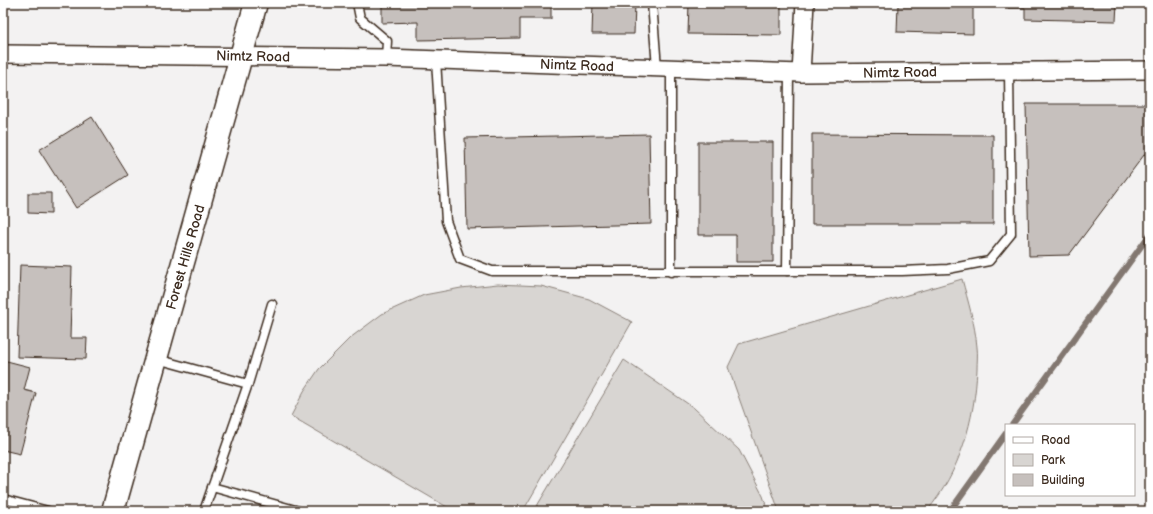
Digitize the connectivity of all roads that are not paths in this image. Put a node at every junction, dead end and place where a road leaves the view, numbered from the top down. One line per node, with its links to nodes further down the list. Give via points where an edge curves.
1 (256, 3): 6 (street, Forest Hills Road)
2 (357, 3): 7 (lane, via 360,18 387,41)
3 (652, 3): 9 (lane)
4 (805, 3): 12 (street)
5 (3, 54): 6 (street, Nimtz Road)
6 (241, 56): 7 (street, Nimtz Road); 16 (street, Forest Hills Road)
7 (386, 58): 8 (street, Nimtz Road)
8 (436, 60): 9 (street, Nimtz Road); 14 (lane, via 446,221 460,259 492,271)
9 (664, 68): 12 (street, Nimtz Road); 14 (lane)
10 (1150, 70): 11 (street, Nimtz Road)
11 (1009, 71): 12 (street, Nimtz Road); 13 (lane, via 1011,234 989,261 948,268 902,271)
12 (795, 73): 13 (lane)
13 (787, 271): 14 (lane)
14 (671, 272)
15 (272, 304): 17 (lane)
16 (156, 359): 17 (lane); 20 (street, Forest Hills Road)
17 (248, 384): 18 (lane)
18 (212, 486): 22 (lane); 23 (lane)
19 (3, 500): 21 (lane)
20 (116, 509)
21 (48, 511)
22 (204, 511)
23 (299, 511)

